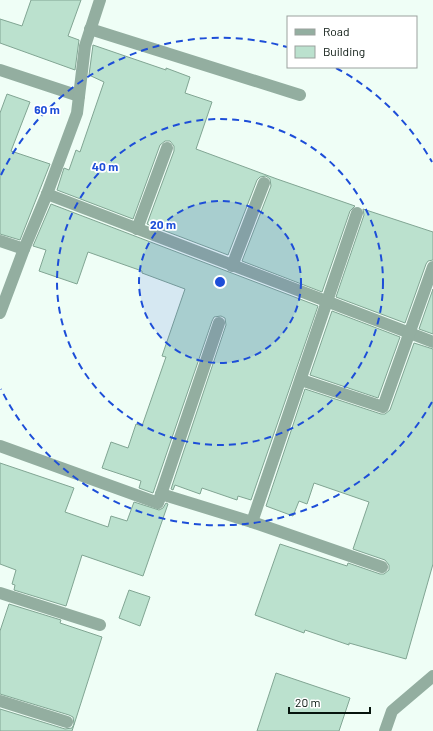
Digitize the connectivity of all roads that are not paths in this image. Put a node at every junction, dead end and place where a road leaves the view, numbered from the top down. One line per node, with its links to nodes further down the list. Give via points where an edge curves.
1 (100, 0): 2 (street)
2 (90, 29): 4 (street); 5 (street, via 83,58)
3 (0, 70): 5 (street)
4 (300, 95)
5 (79, 96): 8 (street, via 77,113)
6 (167, 148): 10 (street)
7 (264, 183): 13 (street)
8 (47, 194): 10 (street); 12 (street)
9 (357, 213): 15 (street)
10 (137, 229): 13 (street)
11 (0, 241): 12 (street)
12 (24, 249): 16 (street)
13 (232, 266): 15 (street)
14 (433, 267): 18 (street)
15 (327, 302): 18 (street); 20 (street)
16 (0, 313)
17 (219, 323): 22 (street)
18 (409, 333): 19 (street); 20 (street, via 383,407)
19 (433, 342)
20 (300, 380): 23 (street)
21 (0, 446): 22 (street, via 158,503)
22 (161, 494): 23 (street)
23 (252, 522): 24 (street)
24 (382, 567)
25 (0, 593): 26 (street)
26 (100, 625)
27 (433, 676): 30 (street, via 392,711)
28 (0, 701): 29 (street)
29 (67, 722)
30 (385, 731)

